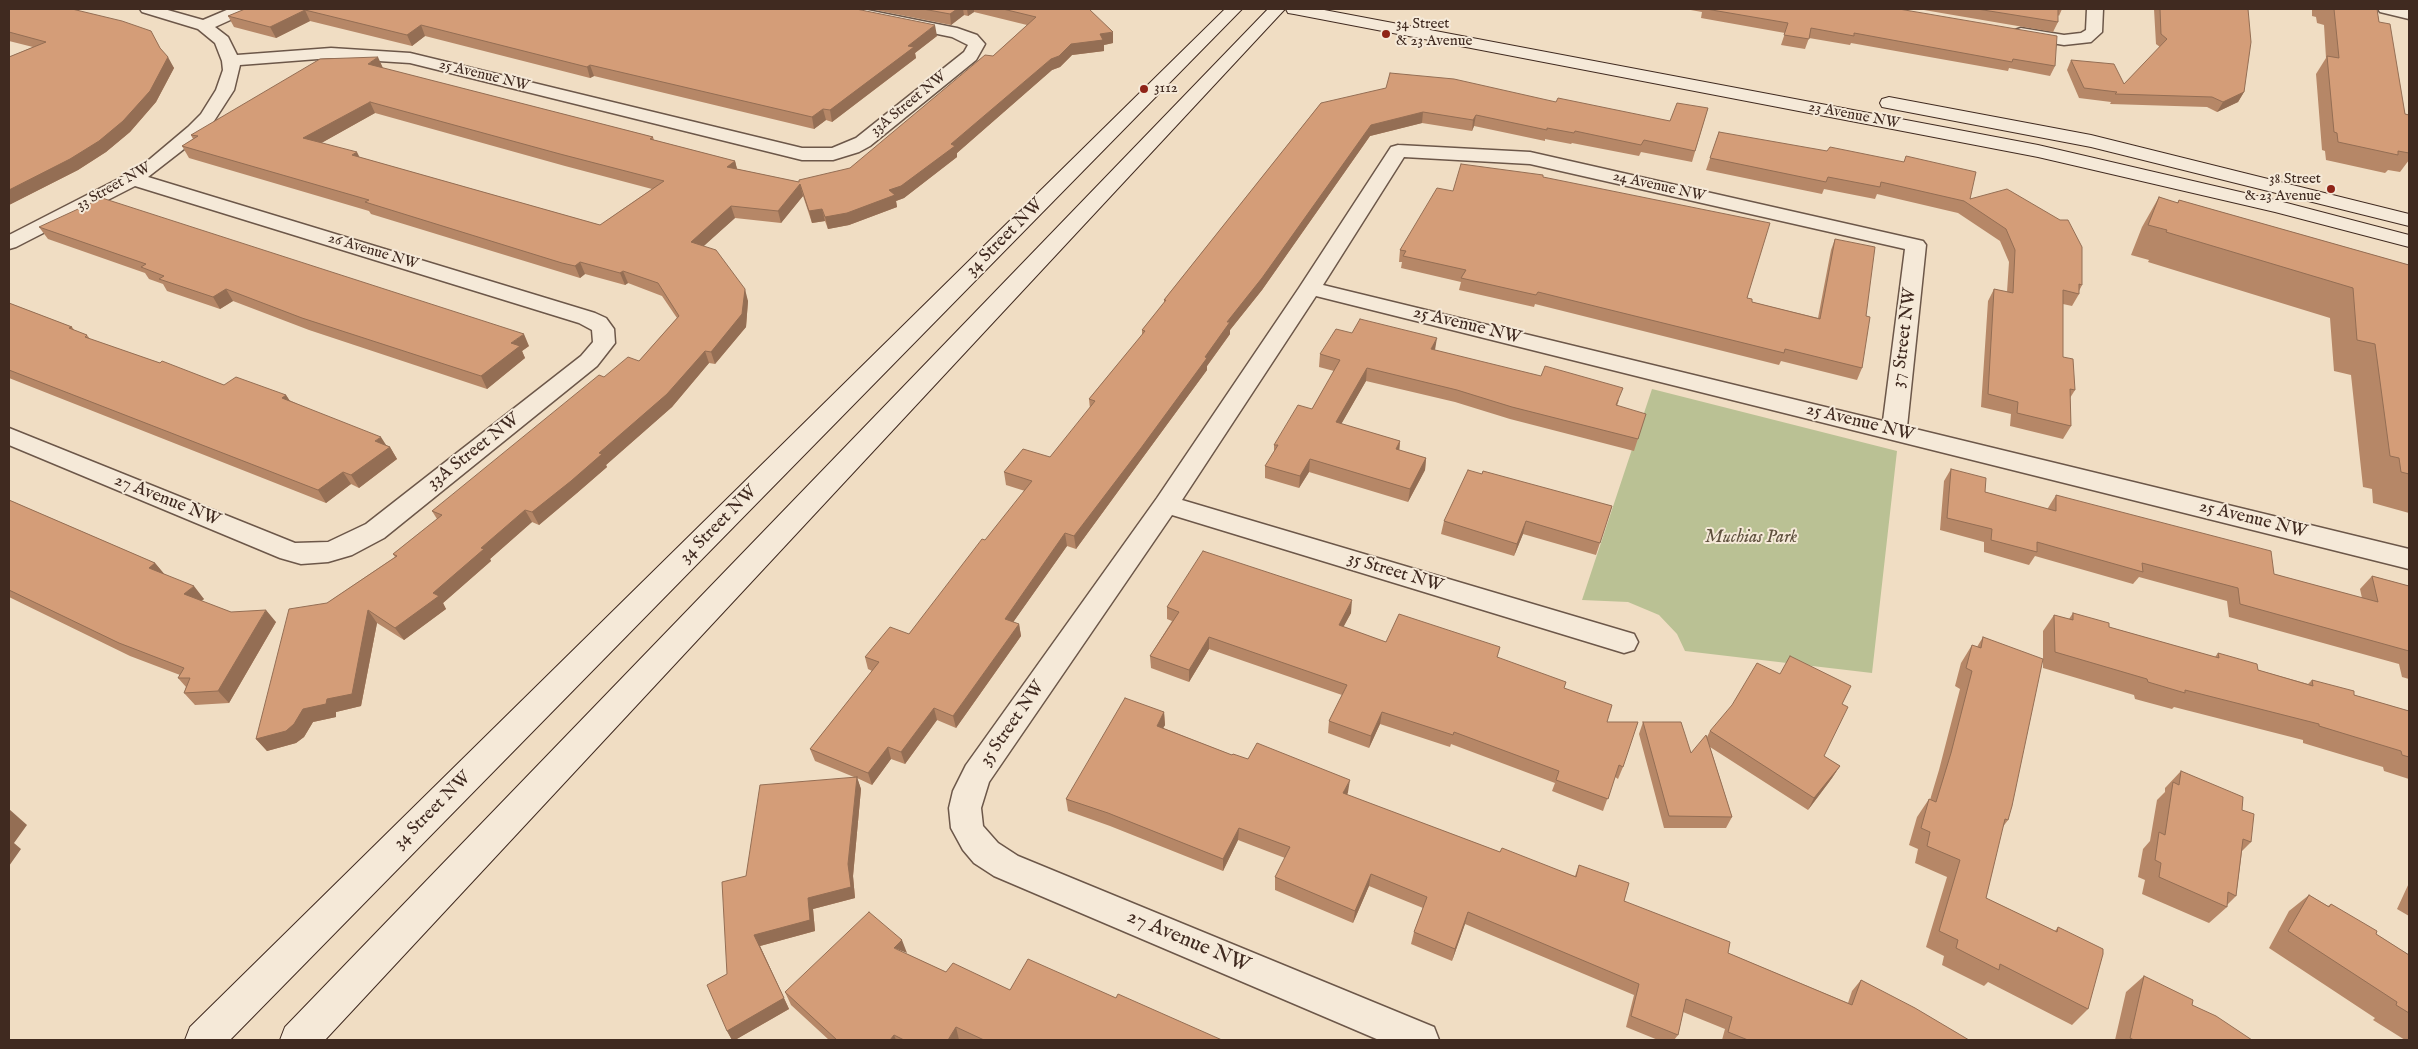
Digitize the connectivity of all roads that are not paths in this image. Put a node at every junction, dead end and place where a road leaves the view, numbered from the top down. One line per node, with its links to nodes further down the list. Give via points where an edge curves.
1 (148, 9): 11 (street)
2 (242, 9): 11 (street)
3 (840, 9): 17 (street, 33A Street NW, via 957,33 977,44 970,56 863,142)
4 (1234, 9): 33 (main road, 34 Street NW)
5 (1277, 9): 34 (main road, 34 Street NW)
6 (1294, 9): 20 (main road, 23 Avenue NW, via 2038,151 2215,191)
7 (1378, 9): 14 (main road)
8 (2095, 9): 12 (street, via 2094,32 2085,38 2073,40)
9 (2386, 9): 10 (street)
10 (2409, 14)
11 (204, 26): 13 (street, via 222,41)
12 (2006, 31)
13 (231, 61): 17 (street, 25 Avenue NW, via 331,53 410,58 802,154); 18 (street, 33 Street NW, via 232,70 225,90 208,117 180,146)
14 (1703, 69)
15 (1866, 99): 19 (main road, 23 Avenue NW, via 2091,141)
16 (1398, 151): 22 (street, 24 Avenue NW, via 1530,158); 23 (street, 35 Street NW)
17 (833, 154)
18 (133, 179): 21 (street, 33 Street NW); 24 (street, 26 Avenue NW, via 587,318 598,322)
19 (2409, 220)
20 (2409, 241)
21 (9, 243)
22 (1916, 245): 25 (street, 37 Street NW)
23 (1310, 288): 25 (street, 25 Avenue NW); 27 (street, 35 Street NW)
24 (605, 335): 28 (street, 33A Street NW, via 604,343 589,361 375,531 351,545)
25 (1894, 431): 29 (street, 25 Avenue NW)
26 (9, 436): 28 (street, 27 Avenue NW, via 289,551 301,554)
27 (1166, 504): 30 (street, 35 Street NW); 31 (street, 35 Street NW, via 977,774 965,808)
28 (328, 552)
29 (2409, 559)
30 (1624, 642)
31 (967, 828): 32 (street, 27 Avenue NW, via 986,853 1006,866)
32 (1409, 1038)
33 (204, 1040)
34 (299, 1040)

